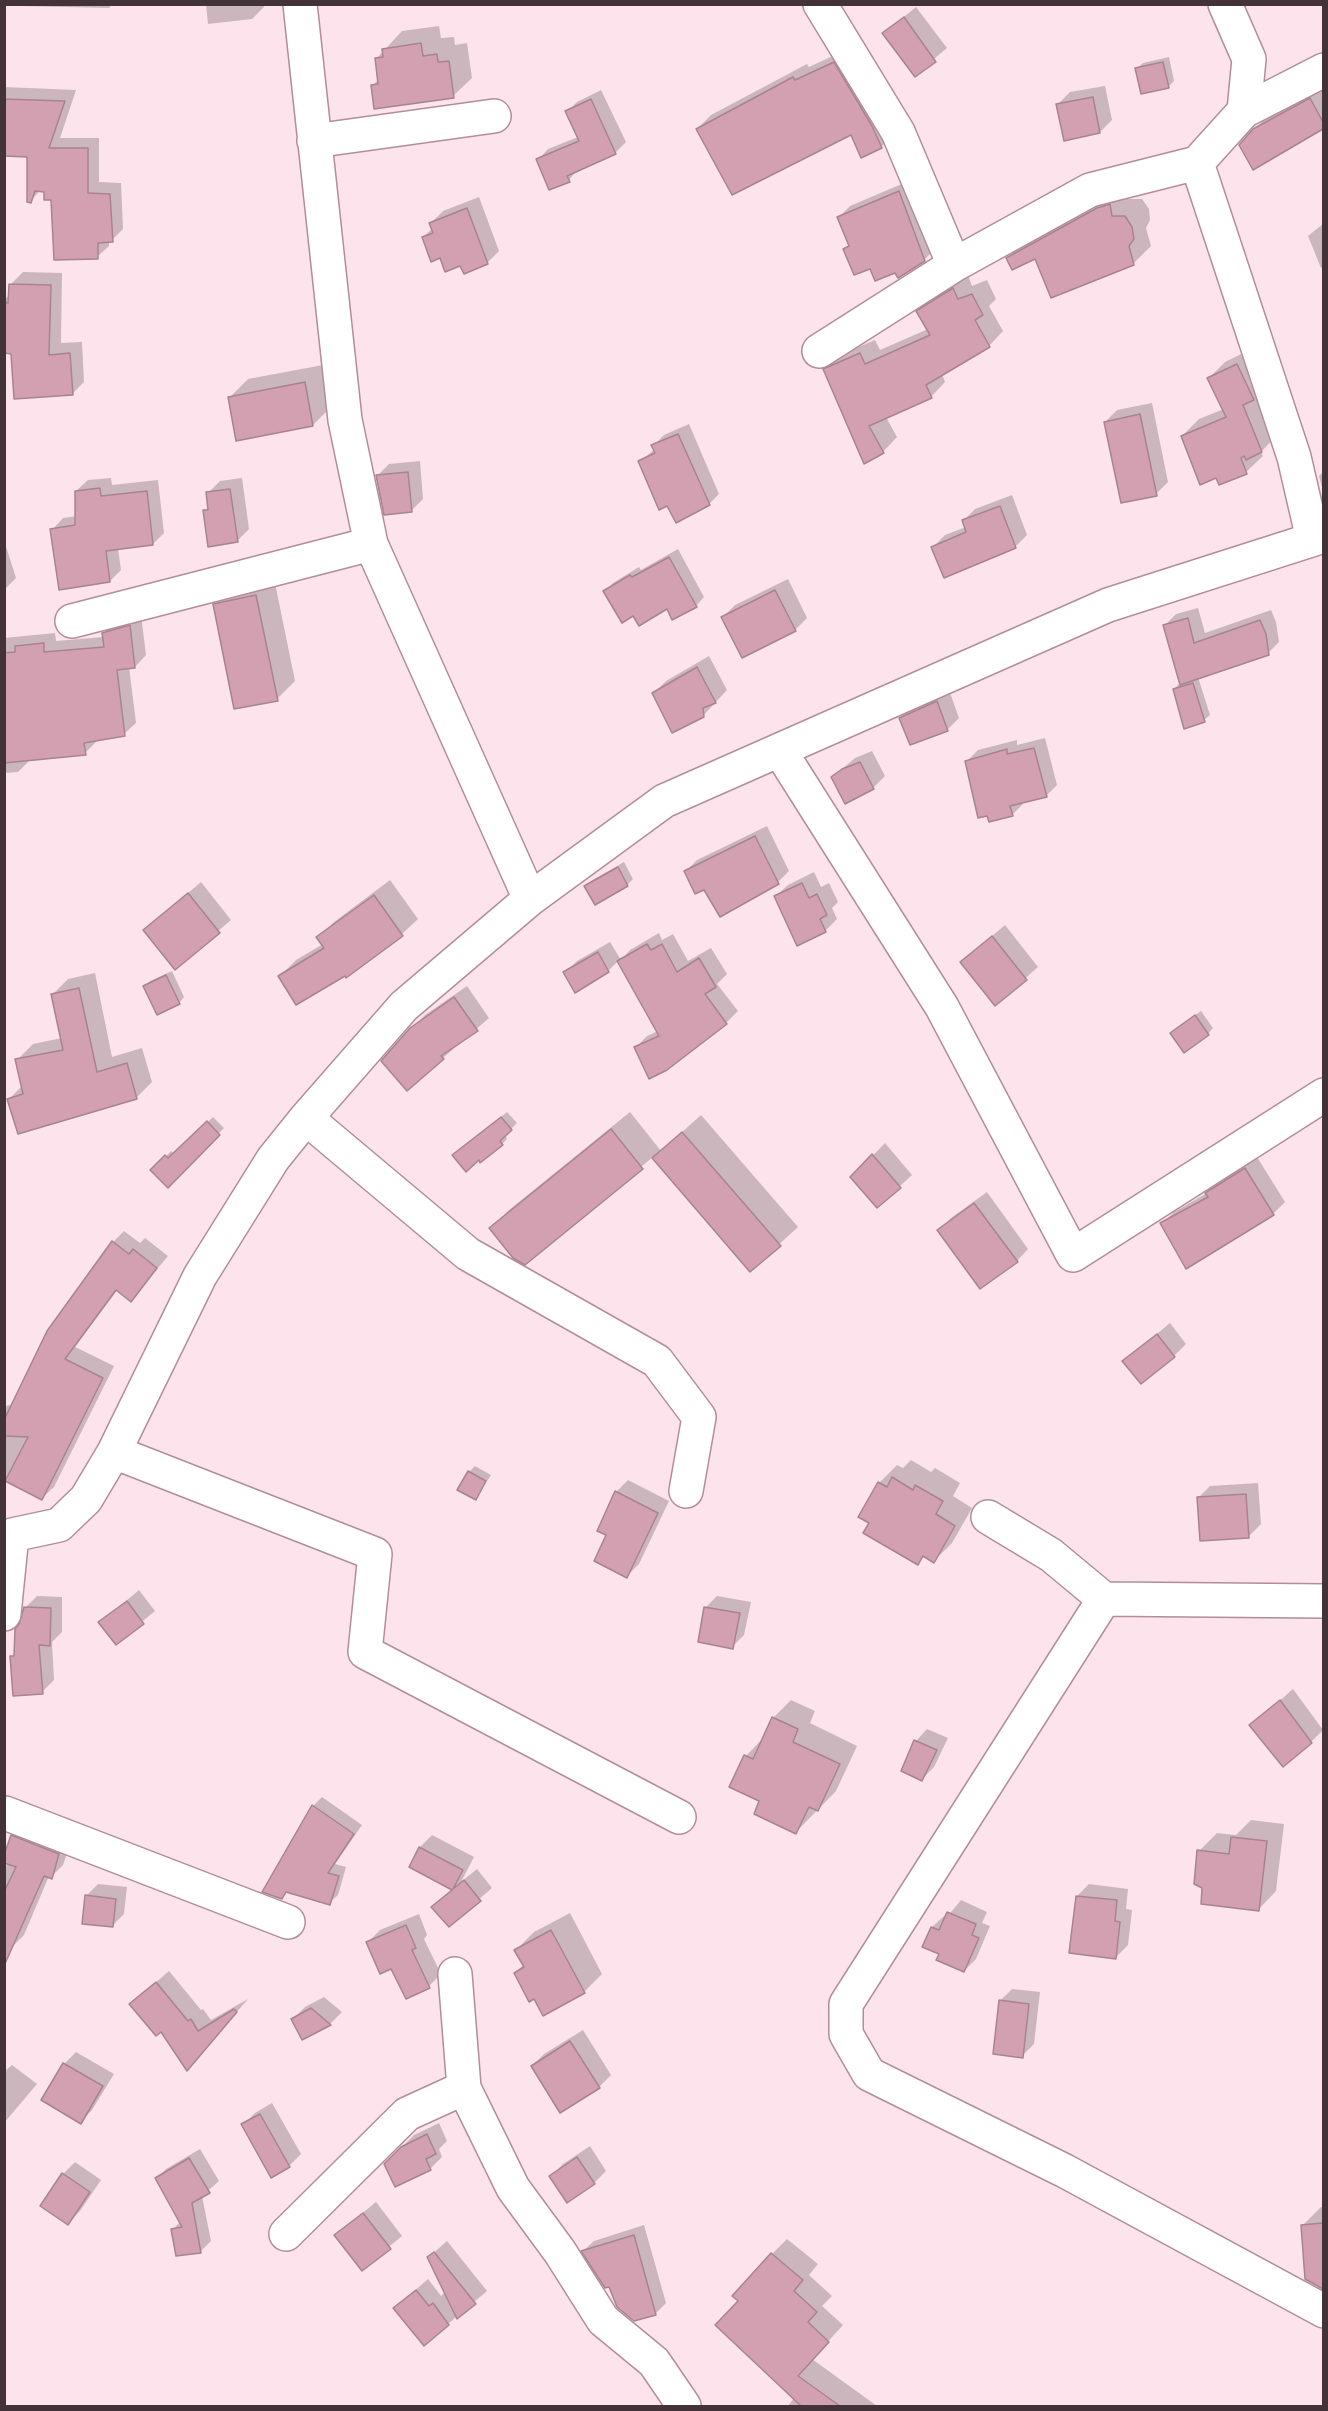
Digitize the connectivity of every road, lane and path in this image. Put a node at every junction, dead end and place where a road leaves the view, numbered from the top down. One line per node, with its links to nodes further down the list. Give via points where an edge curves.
1 (300, 4): 7 (street)
2 (820, 4): 9 (street, via 898,132)
3 (1225, 4): 5 (street, via 1249,59)
4 (1323, 70): 5 (street)
5 (1244, 111): 8 (street)
6 (494, 116): 7 (street)
7 (314, 141): 12 (street, via 345,420)
8 (1197, 163): 9 (street, via 1090,190); 11 (street)
9 (954, 265): 10 (street)
10 (819, 351)
11 (1318, 538): 14 (street, via 1108,605)
12 (371, 544): 13 (street); 15 (street)
13 (72, 621)
14 (780, 751): 15 (street, via 664,801); 16 (street, via 942,1007 1073,1255)
15 (530, 899): 17 (street, via 404,1006)
16 (1323, 1095)
17 (306, 1118): 18 (street, via 273,1159 200,1276); 19 (street, via 468,1254 657,1361 699,1417)
18 (114, 1452): 21 (street, via 86,1499 58,1524); 26 (street, via 375,1554 365,1652)
19 (686, 1491)
20 (988, 1517): 22 (street, via 1051,1555)
21 (8, 1534): 24 (street)
22 (1104, 1599): 23 (street); 31 (street, via 846,2004 846,2034 869,2074 1065,2171)
23 (1323, 1600)
24 (4, 1614)
25 (5, 1811): 27 (street)
26 (679, 1817)
27 (288, 1922)
28 (455, 1974): 29 (street)
29 (464, 2088): 30 (street, via 407,2114); 32 (street, via 513,2188 603,2320 654,2362)
30 (286, 2234)
31 (1323, 2311)
32 (684, 2406)

